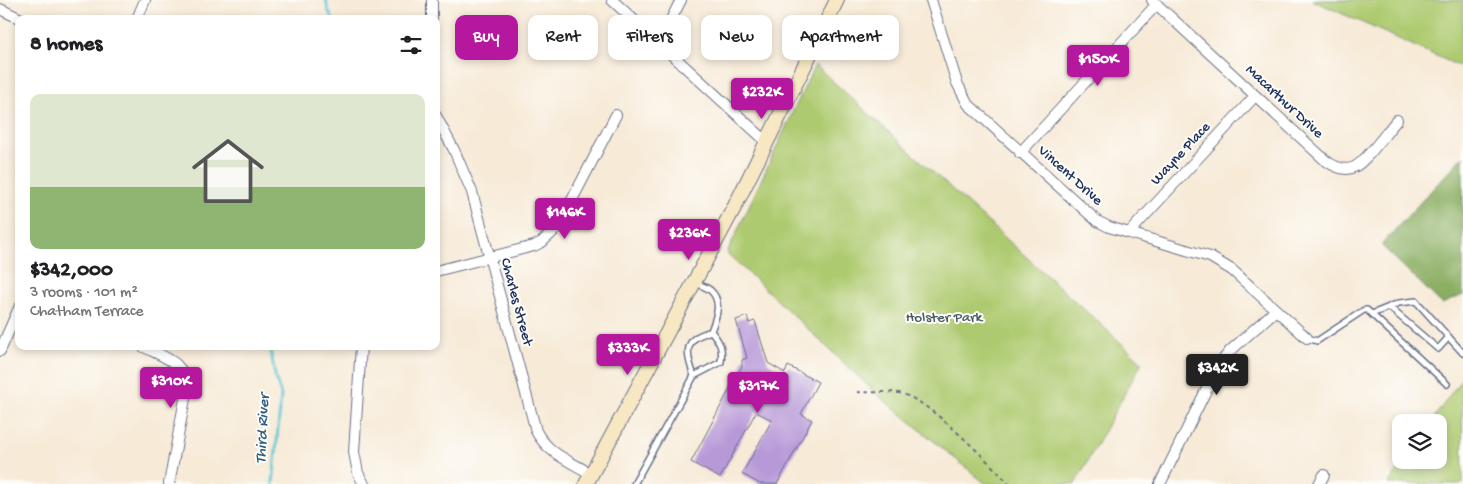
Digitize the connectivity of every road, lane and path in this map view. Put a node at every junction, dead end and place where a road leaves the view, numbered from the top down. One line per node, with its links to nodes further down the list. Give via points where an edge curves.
1 (145, 0): 9 (street)
2 (432, 0): 10 (street)
3 (612, 0): 11 (street)
4 (681, 0): 12 (street)
5 (837, 0): 19 (street)
6 (931, 0): 20 (street, Vincent Drive, via 962,95)
7 (1155, 2): 15 (street, Macarthur Drive); 20 (street)
8 (0, 9): 13 (street)
9 (139, 15)
10 (432, 15)
11 (628, 15)
12 (673, 15)
13 (15, 16)
14 (678, 60): 19 (street)
15 (1255, 96): 17 (street, Macarthur Drive, via 1325,160 1344,168 1354,168 1363,160); 21 (street, Wayne Place)
16 (616, 115): 22 (street, via 554,233 534,246)
17 (1396, 120)
18 (440, 124): 22 (street, Charles Street, via 472,192)
19 (767, 142): 24 (street)
20 (1020, 152): 21 (street, Vincent Drive, via 1097,221)
21 (1130, 232): 26 (street, Vincent Drive, via 1222,263)
22 (489, 258): 23 (street); 39 (street, Charles Street, via 536,431 551,451)
23 (440, 270)
24 (694, 282): 29 (lane, via 710,290 717,302 717,316); 39 (street)
25 (1389, 308): 27 (lane); 30 (lane, via 1416,301); 30 (lane, via 1438,349)
26 (1276, 310): 31 (street, Vincent Drive); 44 (street, via 1218,366)
27 (1372, 314): 31 (lane, via 1364,310 1317,341); 37 (lane)
28 (15, 317): 34 (street)
29 (710, 331): 36 (lane, via 695,338 690,345 688,356); 36 (lane, via 719,340 723,351 721,362)
30 (1449, 337): 35 (lane)
31 (1307, 338)
32 (150, 350): 40 (street, via 174,362 186,378 187,388)
33 (361, 350): 41 (street, via 354,452)
34 (0, 351)
35 (1463, 353)
36 (694, 376): 42 (lane)
37 (1447, 384)
38 (857, 392): 43 (path, via 900,393 921,402)
39 (588, 479)
40 (169, 484)
41 (364, 484)
42 (634, 484)
43 (1009, 484)
44 (1160, 484)

